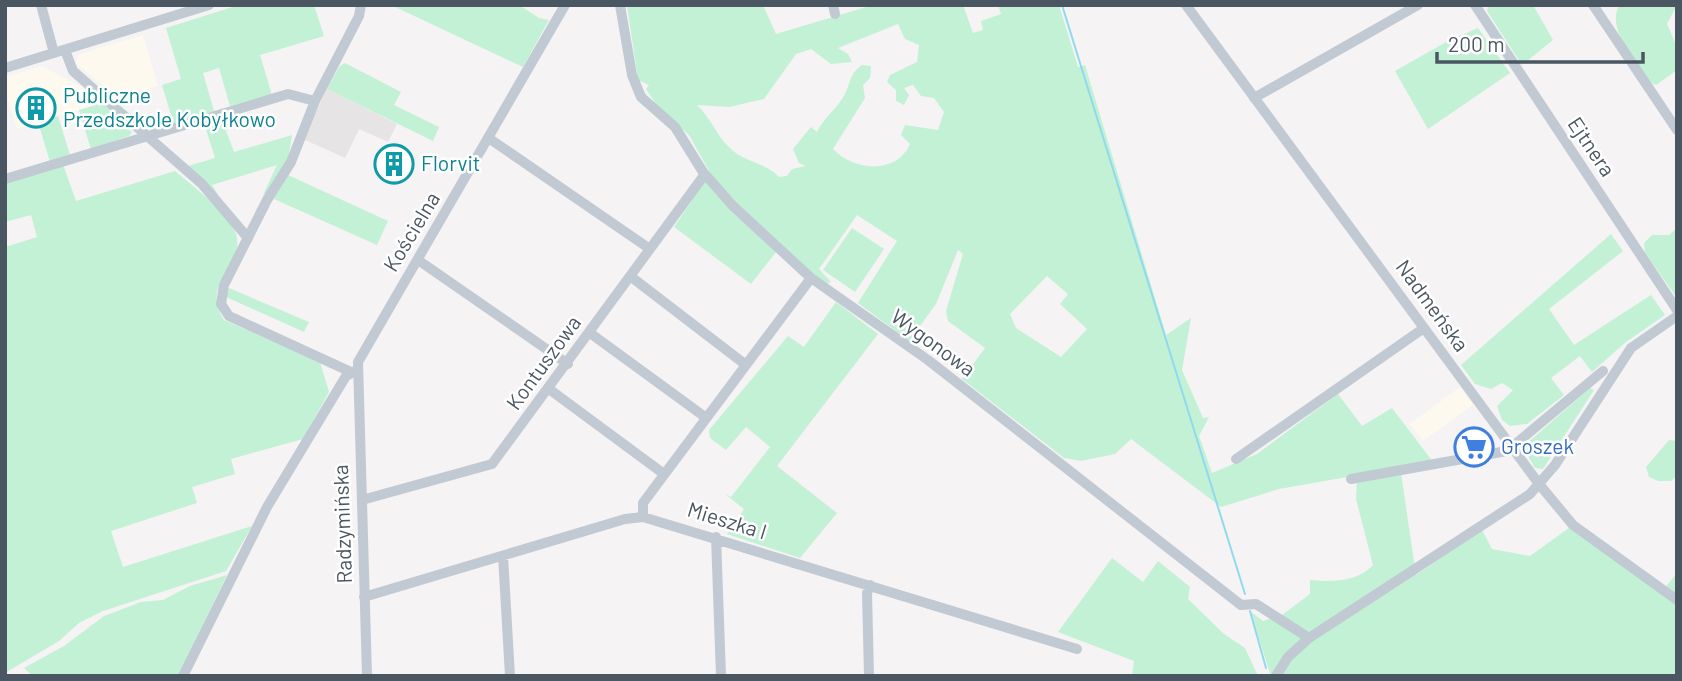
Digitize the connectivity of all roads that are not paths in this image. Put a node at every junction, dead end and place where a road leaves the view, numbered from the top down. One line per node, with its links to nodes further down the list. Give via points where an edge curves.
1 (41, 5): 11 (street)
2 (209, 5): 10 (street)
3 (361, 5): 14 (street)
4 (565, 5): 17 (street, Kościelna)
5 (620, 5): 18 (street, Wygonowa, via 632,75 641,97 675,127)
6 (1186, 5): 13 (street, Nadmeńska)
7 (1418, 5): 13 (street)
8 (1475, 5): 25 (street, Ejtnera)
9 (1593, 5): 15 (street)
10 (65, 50): 11 (street); 16 (street, via 73,71)
11 (54, 53): 12 (street)
12 (5, 68)
13 (1254, 98): 27 (street, Nadmeńska)
14 (315, 101): 16 (street, via 288,94); 20 (street, via 291,162)
15 (1677, 130)
16 (146, 136): 19 (street); 20 (street, via 202,184)
17 (490, 139): 21 (street); 22 (street, Kościelna)
18 (705, 174): 21 (street, Kontuszowa); 24 (street, Wygonowa)
19 (5, 179)
20 (248, 238): 31 (street, via 224,285 221,308 229,316)
21 (650, 249): 23 (street, Kontuszowa)
22 (418, 260): 29 (street); 31 (street, Kościelna)
23 (630, 276): 28 (street, Kontuszowa); 30 (street)
24 (811, 278): 30 (street); 47 (street, Wygonowa, via 928,360 1241,605 1256,604)
25 (1677, 310)
26 (1677, 316): 39 (street, via 1631,348)
27 (1424, 328): 35 (street, Nadmeńska); 36 (street)
28 (590, 333): 29 (street, Kontuszowa); 34 (street)
29 (568, 364): 33 (street, Kontuszowa)
30 (746, 365): 34 (street)
31 (354, 371): 40 (street, Radzymińska); 49 (street, Kościelna, via 268,507)
32 (1603, 371): 35 (street)
33 (549, 389): 37 (street); 40 (street, Kontuszowa, via 492,464)
34 (705, 417): 37 (street)
35 (1512, 447): 38 (street, via 1490,455); 39 (street, Nadmeńska)
36 (1236, 460)
37 (664, 474): 41 (street, via 643,503)
38 (1351, 479)
39 (1539, 484): 46 (street, Nadmeńska, via 1573,525); 47 (street, via 1514,505)
40 (362, 500): 45 (street, Radzymińska)
41 (643, 517): 42 (street, Mieszka I); 43 (street, Mieszka I)
42 (716, 537): 44 (street, Mieszka I); 52 (street)
43 (503, 556): 45 (street, Mieszka I); 51 (street)
44 (870, 585): 48 (street, Mieszka I); 53 (street)
45 (364, 597): 50 (street, Radzymińska)
46 (1677, 600)
47 (1309, 638): 54 (street)
48 (1077, 649)
49 (183, 676)
50 (367, 676)
51 (510, 676)
52 (721, 676)
53 (869, 676)
54 (1276, 676)

